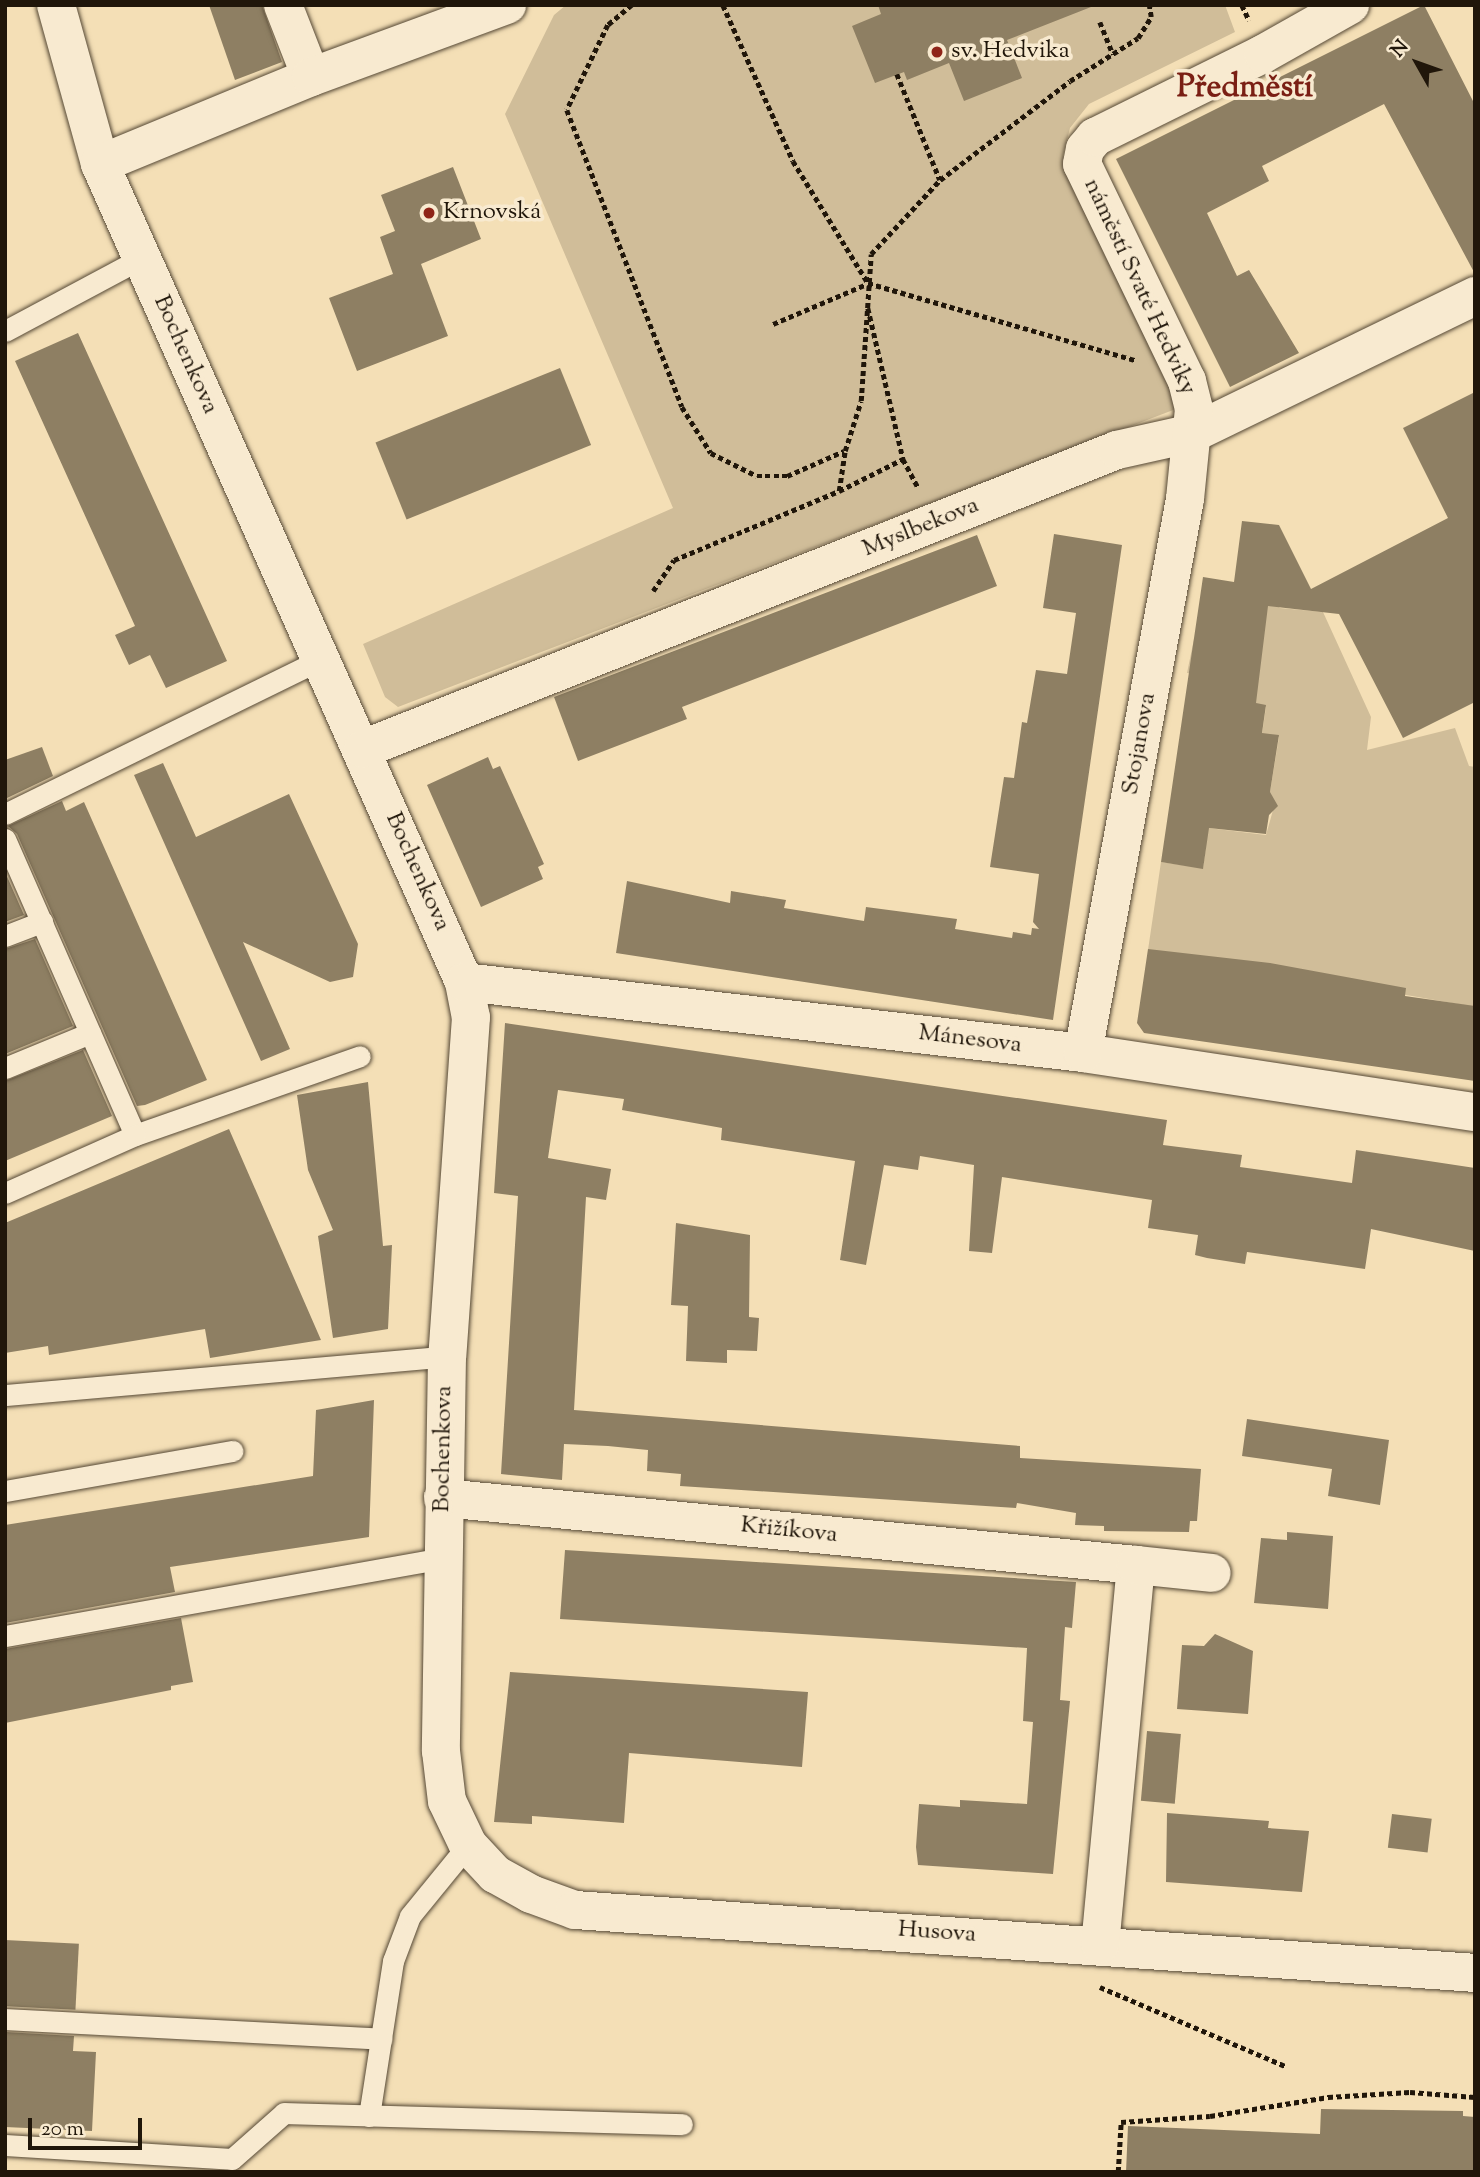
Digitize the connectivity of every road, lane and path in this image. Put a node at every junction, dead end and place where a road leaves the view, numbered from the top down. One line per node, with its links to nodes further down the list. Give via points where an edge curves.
1 (56, 5): 12 (street, Bochenkova)
2 (283, 5): 11 (street)
3 (507, 5): 11 (street)
4 (632, 5): 22 (path, via 608,25 567,110 682,407 711,453 757,476 787,476)
5 (723, 5): 15 (path, via 793,161)
6 (1149, 5): 9 (path, via 1147,29)
7 (1350, 5): 20 (street, náměstí Svaté Hedviky, via 1264,54 1095,137 1085,149 1082,164)
8 (1100, 22): 9 (path)
9 (1113, 55): 13 (path, via 1070,81)
10 (897, 74): 13 (path)
11 (311, 77): 12 (street)
12 (100, 163): 14 (street, Bochenkova)
13 (940, 180): 15 (path, via 871,254)
14 (142, 258): 19 (lane); 27 (street, Bochenkova)
15 (868, 283): 17 (path); 18 (path); 20 (path)
16 (1475, 296): 21 (street, Myslbekova)
17 (866, 300): 22 (path, via 861,401); 23 (path)
18 (773, 324)
19 (5, 331)
20 (1183, 373): 21 (street, náměstí Svaté Hedviky, via 1194,409)
21 (1193, 433): 26 (street, Myslbekova, via 1117,450); 35 (street, Stojanova, via 1185,499)
22 (845, 451): 25 (path)
23 (903, 459): 24 (path); 25 (path)
24 (911, 472)
25 (839, 491): 26 (path, via 674,560 642,606)
26 (650, 635): 28 (street, Myslbekova)
27 (322, 659): 28 (street, Bochenkova); 29 (lane)
28 (363, 750): 33 (street, Bochenkova)
29 (5, 814)
30 (5, 839): 31 (lane)
31 (42, 922): 32 (lane); 34 (lane)
32 (5, 936)
33 (464, 982): 35 (street, Mánesova); 41 (street, Bochenkova, via 471,1017)
34 (90, 1033): 37 (lane); 39 (lane)
35 (1083, 1053): 38 (street, Mánesova)
36 (359, 1056): 39 (lane)
37 (5, 1068)
38 (1475, 1112)
39 (135, 1135): 40 (lane)
40 (5, 1193)
41 (447, 1356): 42 (lane); 45 (street, Bochenkova)
42 (5, 1395)
43 (233, 1451): 44 (lane)
44 (5, 1491)
45 (443, 1498): 46 (street, Bochenkova); 47 (street, Křižíkova)
46 (442, 1558): 49 (lane); 50 (street, Bochenkova, via 441,1751)
47 (1136, 1565): 48 (street, Křižíkova); 52 (street)
48 (1212, 1573)
49 (5, 1636)
50 (447, 1801): 51 (street, Husova)
51 (468, 1845): 52 (street, Husova, via 495,1874 575,1910); 55 (lane, via 410,1916 393,1961)
52 (1100, 1944): 53 (street, Husova); 56 (path, via 1096,1985)
53 (1475, 1973)
54 (5, 2019): 55 (lane)
55 (381, 2039): 58 (lane)
56 (1285, 2066)
57 (1475, 2097): 61 (path, via 1410,2092 1342,2096 1210,2116 1121,2122)
58 (369, 2116): 59 (lane); 60 (lane, via 284,2113 232,2159)
59 (682, 2124)
60 (5, 2145)
61 (1118, 2172)

